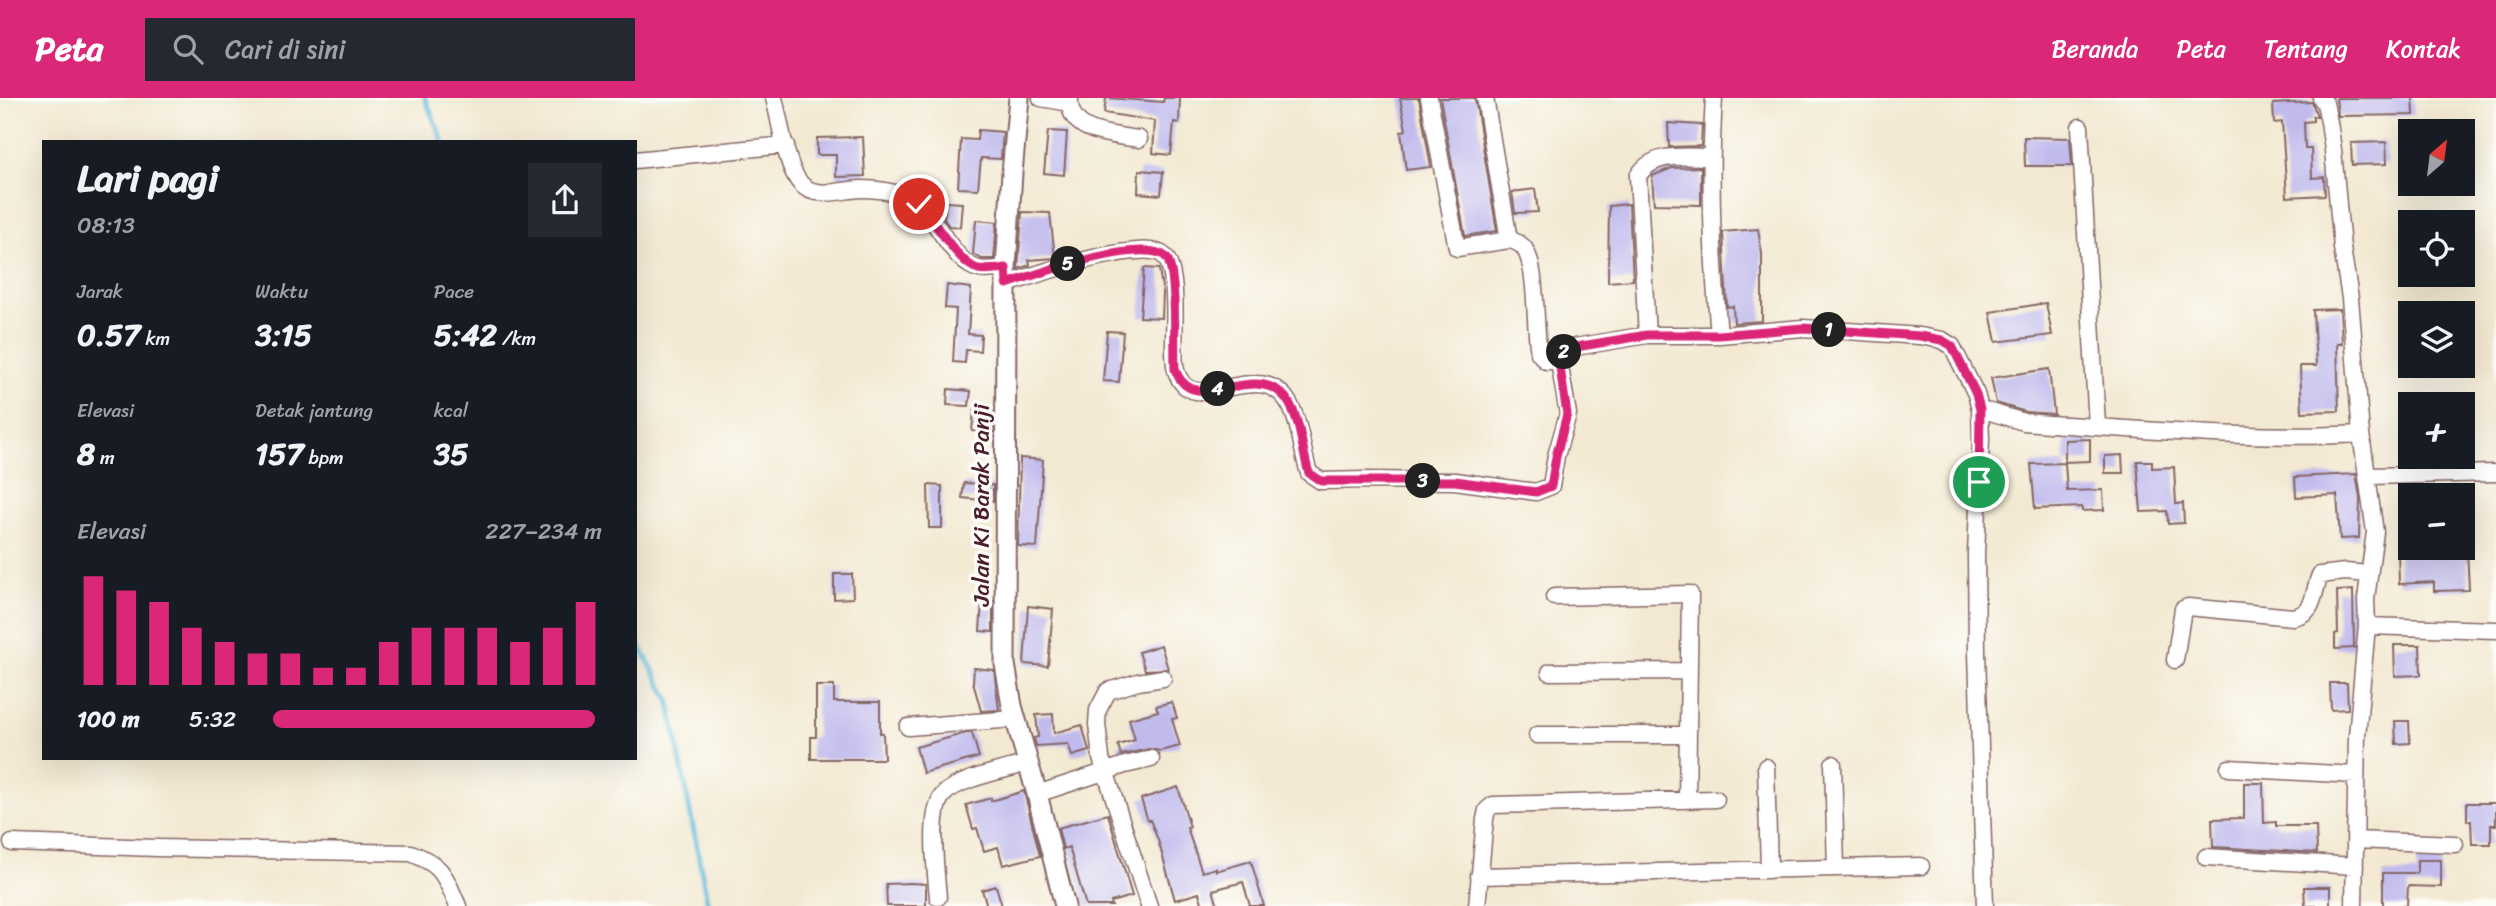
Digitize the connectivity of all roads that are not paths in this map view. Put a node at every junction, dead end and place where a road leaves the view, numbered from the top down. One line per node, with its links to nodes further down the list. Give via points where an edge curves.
1 (774, 98): 11 (street)
2 (1019, 98): 15 (street, Jalan Ki Barak Panji)
3 (1041, 98): 8 (street)
4 (1429, 98): 14 (street, via 1457,248)
5 (1485, 98): 14 (street)
6 (1714, 98): 12 (street)
7 (2321, 98): 21 (street, via 2333,150)
8 (1070, 101): 10 (street, via 1072,114 1080,123)
9 (2080, 127): 20 (street)
10 (1139, 139)
11 (786, 145): 13 (street); 15 (street, via 803,187 817,193 863,189 904,196 919,204 968,264)
12 (1711, 157): 16 (street, via 1654,160 1638,176); 17 (street, via 1712,262)
13 (637, 160)
14 (1509, 240): 18 (street, via 1525,249 1529,261 1539,353 1546,361)
15 (1006, 276): 18 (street, via 1092,258 1161,253 1172,282 1175,369 1184,386 1200,391 1246,384 1282,394 1291,407 1309,473 1321,481 1455,481 1545,490 1551,486 1567,414); 32 (street, Jalan Ki Barak Panji, via 1004,650)
16 (1647, 335): 17 (street); 18 (street, via 1576,347 1564,352)
17 (1719, 335): 19 (street, via 1803,328 1942,340 1961,361)
18 (1559, 361)
19 (1980, 409): 20 (street, via 2024,422); 60 (street, via 1976,554)
20 (2097, 426): 21 (street, via 2258,436)
21 (2361, 434): 23 (street)
22 (2496, 473): 23 (street)
23 (2369, 476): 24 (street, via 2375,532)
24 (2369, 574): 26 (street); 28 (street, via 2320,575 2309,610 2293,617 2183,609)
25 (1554, 597): 29 (street, via 1690,594)
26 (2367, 626): 27 (street); 42 (street)
27 (2496, 630)
28 (2175, 660)
29 (1689, 671): 30 (street); 35 (street)
30 (1550, 673)
31 (1163, 678): 41 (street, via 1108,691 1102,699 1097,724)
32 (1015, 719): 33 (street); 37 (street, Jalan Ki Barak Panji)
33 (908, 727)
34 (1537, 735): 35 (street)
35 (1688, 735): 45 (street)
36 (1151, 760): 41 (street)
37 (1028, 763): 43 (street, Jalan Ki Barak Panji); 55 (street, via 956,785 942,796 934,835)
38 (1833, 764): 52 (street)
39 (1766, 767): 53 (street)
40 (2229, 768): 42 (street)
41 (1104, 772): 43 (street); 58 (street)
42 (2356, 775): 46 (street)
43 (1037, 794): 57 (street, Jalan Ki Barak Panji)
44 (1716, 799): 45 (street)
45 (1687, 800): 54 (street, via 1493,806 1487,810)
46 (2356, 840): 48 (street); 51 (street)
47 (12, 843): 56 (street, via 411,853 442,871)
48 (2455, 844)
49 (2206, 857): 51 (street)
50 (1921, 866): 52 (street)
51 (2355, 866): 61 (street)
52 (1836, 868): 53 (street)
53 (1769, 870): 54 (street)
54 (1479, 876): 59 (street)
55 (937, 897)
56 (458, 906)
57 (1065, 906)
58 (1149, 906)
59 (1477, 906)
60 (1985, 906)
61 (2354, 906)

